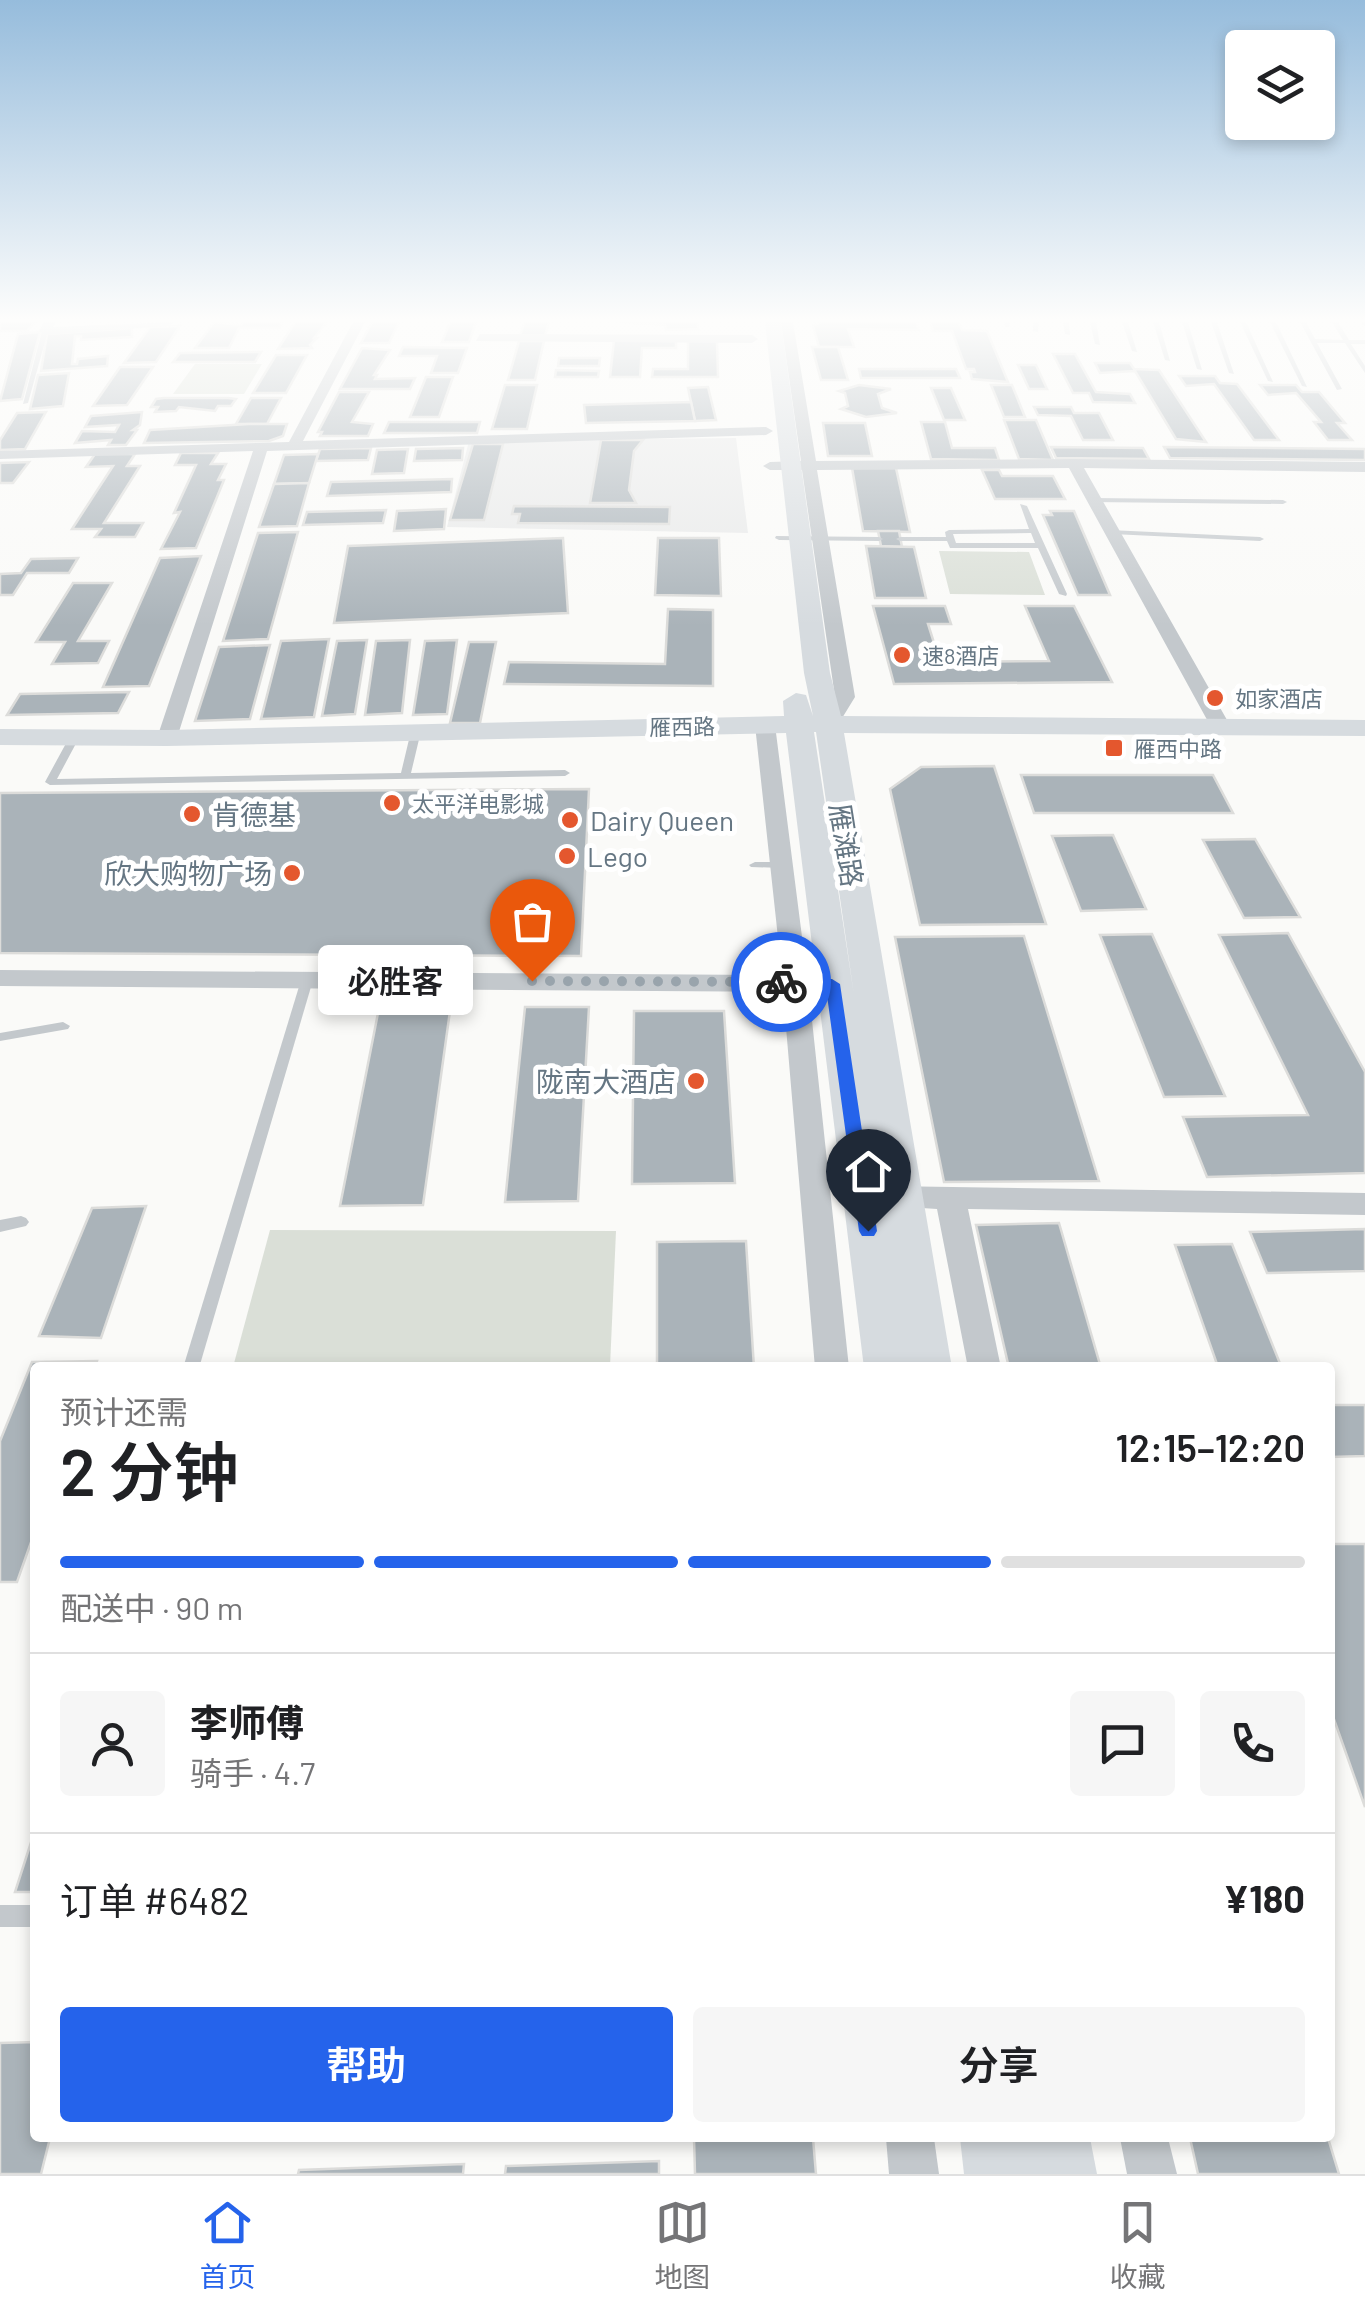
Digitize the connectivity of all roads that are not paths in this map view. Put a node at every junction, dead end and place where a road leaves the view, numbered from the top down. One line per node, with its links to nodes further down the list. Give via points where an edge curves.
1 (305, 423): 6 (street)
2 (765, 423): 5 (main road, 雁滩路)
3 (784, 423): 10 (main road, 雁滩路)
4 (788, 423): 10 (street)
5 (766, 431): 6 (street); 10 (main road, 雁滩路)
6 (294, 444): 7 (street)
7 (262, 446): 8 (street); 32 (street)
8 (0, 455)
9 (1074, 463): 10 (street); 11 (street); 12 (street)
10 (789, 466): 17 (main road, 雁滩路)
11 (1364, 468)
12 (1094, 500): 13 (lane); 16 (street)
13 (1284, 502)
14 (1023, 506): 15 (lane)
15 (1034, 532): 18 (lane, via 949,532); 22 (lane)
16 (1112, 532): 21 (lane); 27 (street)
17 (800, 538): 19 (lane); 24 (main road, 雁滩路); 26 (main road, 雁滩路, via 817,673)
18 (950, 538): 20 (lane); 22 (lane, via 953,546)
19 (879, 539)
20 (900, 539)
21 (1260, 539)
22 (1041, 545): 23 (lane)
23 (1062, 594)
24 (791, 650)
25 (795, 687): 26 (main road, 雁滩路)
26 (798, 724): 27 (main road, 雁西路); 29 (main road, 雁西路); 37 (street, 雁滩路, via 768,865); 38 (main road, 雁滩路); 42 (main road, 雁滩路)
27 (1222, 727): 28 (main road, 雁西路)
28 (1365, 728)
29 (416, 731): 32 (main road, 雁西路); 34 (lane)
30 (0, 736): 31 (main road, 雁西路)
31 (75, 736): 32 (main road, 雁西路); 34 (lane, via 50,782)
32 (167, 738)
33 (566, 773): 34 (lane)
34 (405, 776)
35 (0, 978): 36 (street)
36 (307, 980): 37 (street); 47 (lane)
37 (796, 982): 38 (street); 48 (street, 雁滩路)
38 (832, 984): 41 (main road, 雁滩路)
39 (63, 1026): 40 (lane)
40 (0, 1037)
41 (863, 1197): 42 (street); 49 (main road, 雁滩路)
42 (901, 1197): 43 (street); 50 (main road, 雁滩路)
43 (950, 1197): 44 (street); 51 (street)
44 (1365, 1204)
45 (21, 1222): 46 (lane)
46 (0, 1226)
47 (193, 1362)
48 (831, 1362)
49 (886, 1362)
50 (928, 1362)
51 (984, 1362)
52 (0, 1916): 53 (lane)
53 (30, 1916)
54 (910, 2142): 58 (street)
55 (994, 2142): 59 (main road)
56 (1058, 2142): 60 (main road)
57 (1145, 2142): 61 (street)
58 (914, 2174)
59 (998, 2174)
60 (1063, 2174)
61 (1152, 2174)

